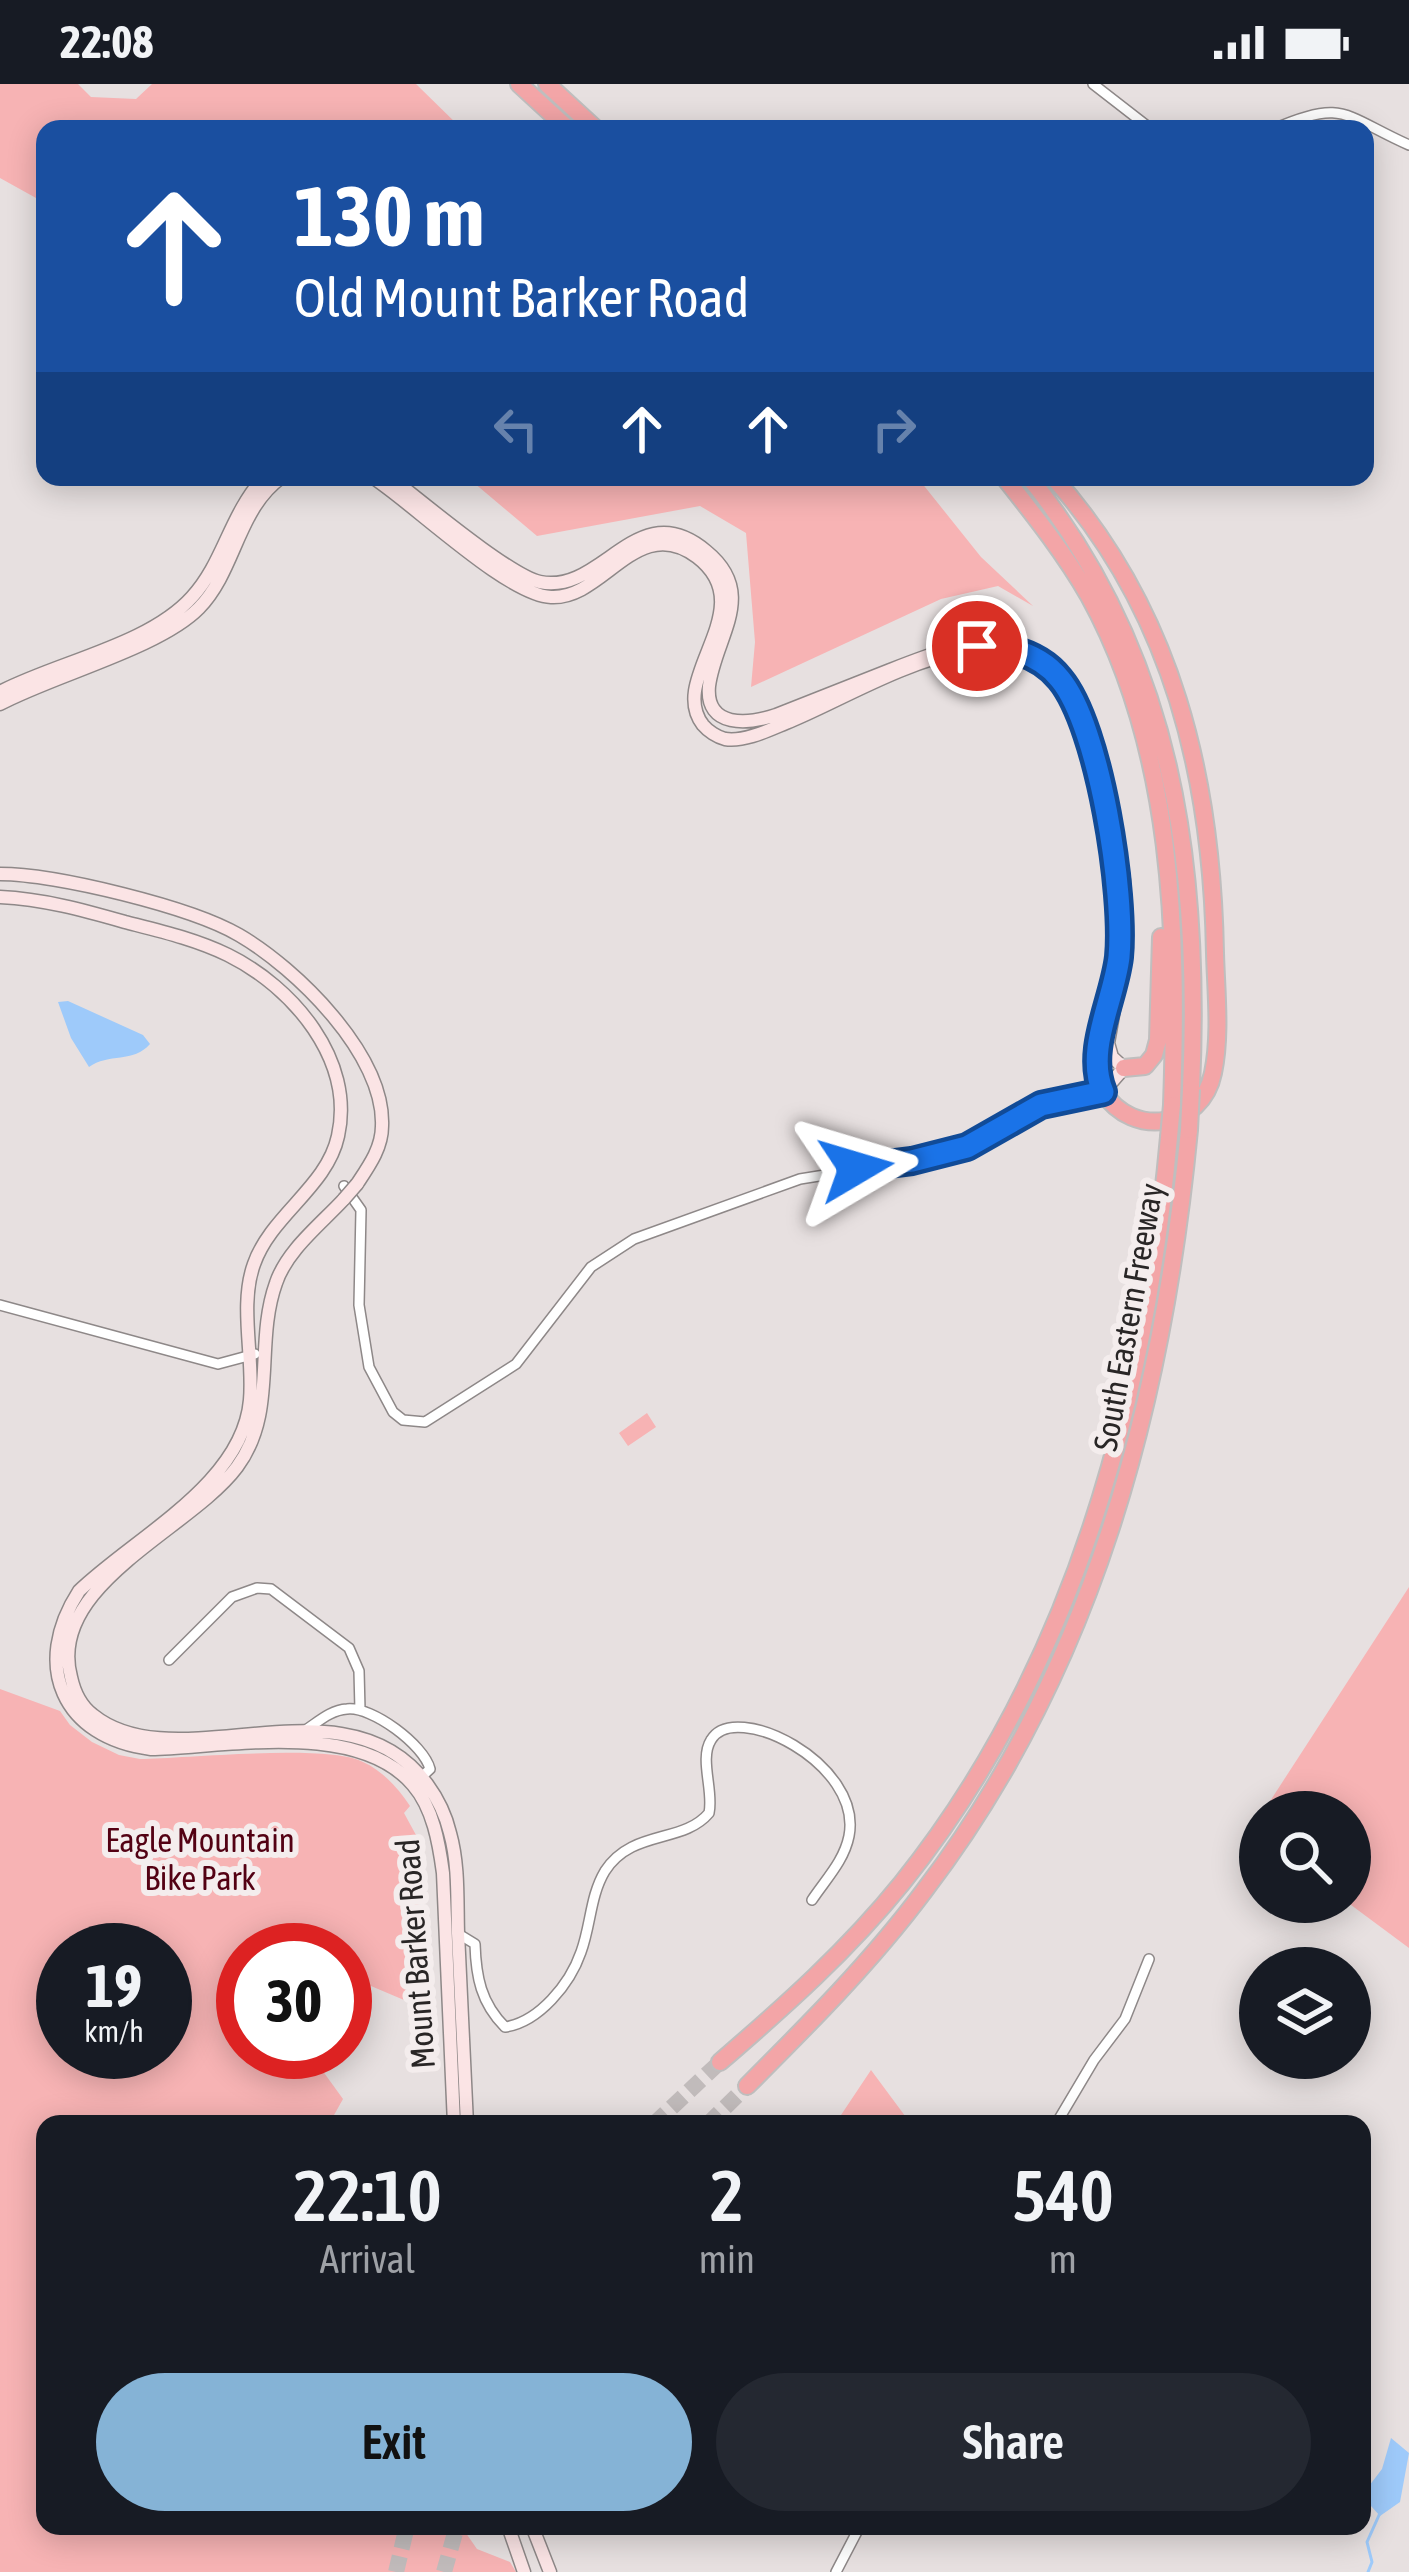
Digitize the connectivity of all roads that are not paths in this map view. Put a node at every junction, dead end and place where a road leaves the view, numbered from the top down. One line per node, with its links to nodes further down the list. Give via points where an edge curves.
1 (519, 84): 5 (highway)
2 (547, 84): 6 (highway)
3 (560, 84): 7 (highway)
4 (1093, 84): 8 (street)
5 (558, 120)
6 (589, 120)
7 (592, 120)
8 (1139, 120)
9 (1295, 120): 10 (street, via 1340,111)
10 (1358, 120)
11 (1374, 128): 12 (street)
12 (1409, 145)
13 (256, 486): 21 (main road, via 184,605 146,630)
14 (271, 486): 22 (main road, via 193,614)
15 (384, 486): 26 (main road, via 498,572 549,598 576,593 641,549 678,547 695,556 716,583 722,608 694,705 700,721 724,739 780,726 963,648 1008,648 1048,667 1077,710 1118,873 1119,956 1097,1055)
16 (402, 486): 25 (main road, via 546,584 574,580 652,535 695,542 718,562 731,590 709,690 712,707 733,722 776,715 961,643 1016,644 1052,663 1082,707 1122,862 1125,938 1108,1043)
17 (1011, 486): 20 (highway, South Eastern Freeway, via 1062,554)
18 (1035, 486): 38 (highway, South Eastern Freeway, bridge, via 1124,629 1173,778 1193,933 1189,1130 1175,1260 1145,1414 1061,1662 1004,1771 927,1888)
19 (1060, 486): 26 (highway, via 1108,549 1161,644 1190,731 1209,845 1216,993 1210,1085 1186,1114 1159,1123 1129,1118)
20 (1112, 645): 25 (highway, via 1147,795 1161,926 1156,1047 1145,1066); 37 (highway, South Eastern Freeway, bridge, via 1166,844 1174,1002 1172,1105 1152,1279 1124,1416 1086,1546 1039,1663 981,1772 900,1886 830,1964)
21 (0, 692)
22 (0, 704)
23 (0, 874): 27 (main road, via 62,880 212,923 293,974 346,1035 379,1098 380,1141)
24 (0, 897): 29 (main road, via 52,902 229,956 286,996 326,1047 340,1097 338,1141 253,1266)
25 (1124, 1068): 26 (main road)
26 (1100, 1094): 27 (street, via 1044,1103 967,1147 800,1178 634,1239 591,1267 516,1364 416,1423 393,1412 369,1367 359,1305 361,1210)
27 (349, 1190): 29 (main road, via 281,1272)
28 (0, 1305): 29 (street, via 218,1364)
29 (258, 1353): 32 (main road, via 262,1409 249,1450 218,1489 99,1588 76,1619 67,1656 86,1708 125,1733); 33 (main road, via 242,1436 228,1461 92,1579 64,1614 55,1655 60,1688 88,1727 124,1746 329,1744)
30 (169, 1660): 31 (street, via 232,1597 271,1589 350,1648)
31 (360, 1710): 32 (street, via 332,1713); 33 (street, via 423,1754 430,1769)
32 (302, 1732): 33 (main road, via 368,1742 404,1762)
33 (418, 1781): 35 (main road, Mount Barker Road)
34 (812, 1900): 35 (street, via 849,1840 843,1790 787,1742 732,1727 708,1745 709,1813 614,1861 591,1904 575,1967 531,2018 505,2027 497,2019 479,1990 475,1944)
35 (452, 1932): 39 (main road, Mount Barker Road); 40 (main road, Mount Barker Road)
36 (1149, 1959): 41 (street, via 1124,2019)
37 (720, 2062)
38 (747, 2086)
39 (454, 2115)
40 (466, 2115)
41 (1061, 2115)
42 (511, 2535): 45 (main road)
43 (536, 2535): 46 (main road)
44 (855, 2535): 47 (street)
45 (524, 2572)
46 (550, 2572)
47 (836, 2572)

